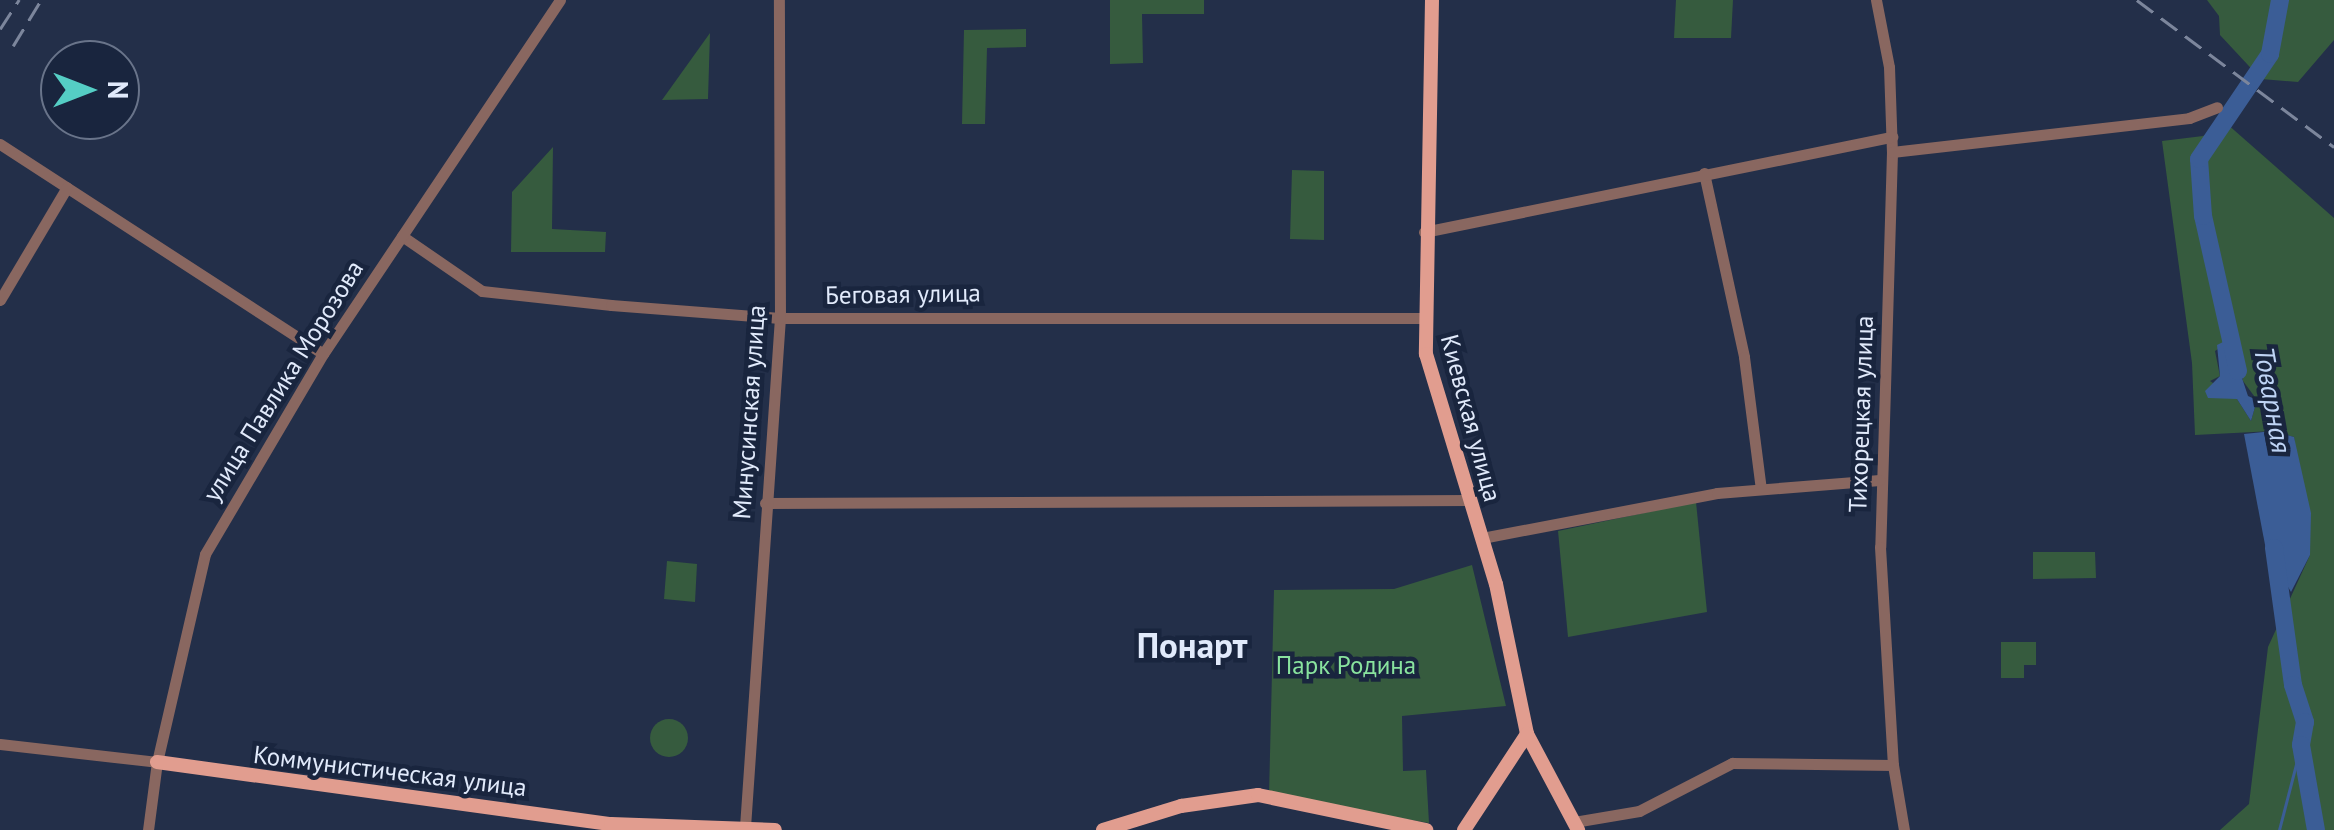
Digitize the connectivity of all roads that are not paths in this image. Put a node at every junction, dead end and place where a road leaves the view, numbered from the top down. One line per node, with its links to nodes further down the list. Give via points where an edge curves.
1 (560, 0): 12 (street, улица Павлика Морозова)
2 (779, 0): 14 (street, Минусинская улица)
3 (1432, 0): 11 (main road, Киевская улица)
4 (1876, 0): 6 (street, Тихорецкая улица, via 1890,67)
5 (2217, 106): 8 (street, via 2189,118)
6 (1892, 138): 8 (street, Тихорецкая улица); 9 (street)
7 (0, 144): 10 (street)
8 (1892, 152): 17 (street, Тихорецкая улица)
9 (1704, 172): 11 (street); 18 (street, via 1744,357)
10 (67, 187): 13 (street); 16 (street)
11 (1424, 232): 15 (main road, Киевская улица)
12 (402, 236): 14 (street, Беговая улица, via 482,291); 16 (street, улица Павлика Морозова)
13 (0, 300)
14 (780, 318): 15 (street, Беговая улица); 20 (street, Минусинская улица)
15 (1422, 318): 19 (main road, Киевская улица, via 1426,354)
16 (323, 354): 24 (street, улица Павлика Морозова, via 205,554)
17 (1879, 480): 18 (street); 25 (street, Тихорецкая улица)
18 (1761, 488): 21 (street)
19 (1470, 500): 20 (street); 21 (main road, Киевская улица)
20 (765, 503): 27 (street, Минусинская улица)
21 (1482, 538): 22 (main road, Киевская улица)
22 (1527, 734): 26 (main road, Киевская улица); 32 (main road)
23 (0, 744): 24 (street, Коммунистическая улица)
24 (156, 762): 27 (main road, Коммунистическая улица, via 611,824); 28 (street, улица Павлика Морозова)
25 (1893, 765): 26 (street, via 1732,763 1639,810); 33 (street, Тихорецкая улица)
26 (1576, 826)
27 (745, 827): 29 (main road, Коммунистическая улица)
28 (148, 830)
29 (775, 830)
30 (1103, 830): 31 (main road, via 1181,806 1258,795)
31 (1426, 830)
32 (1464, 830)
33 (1904, 830)

